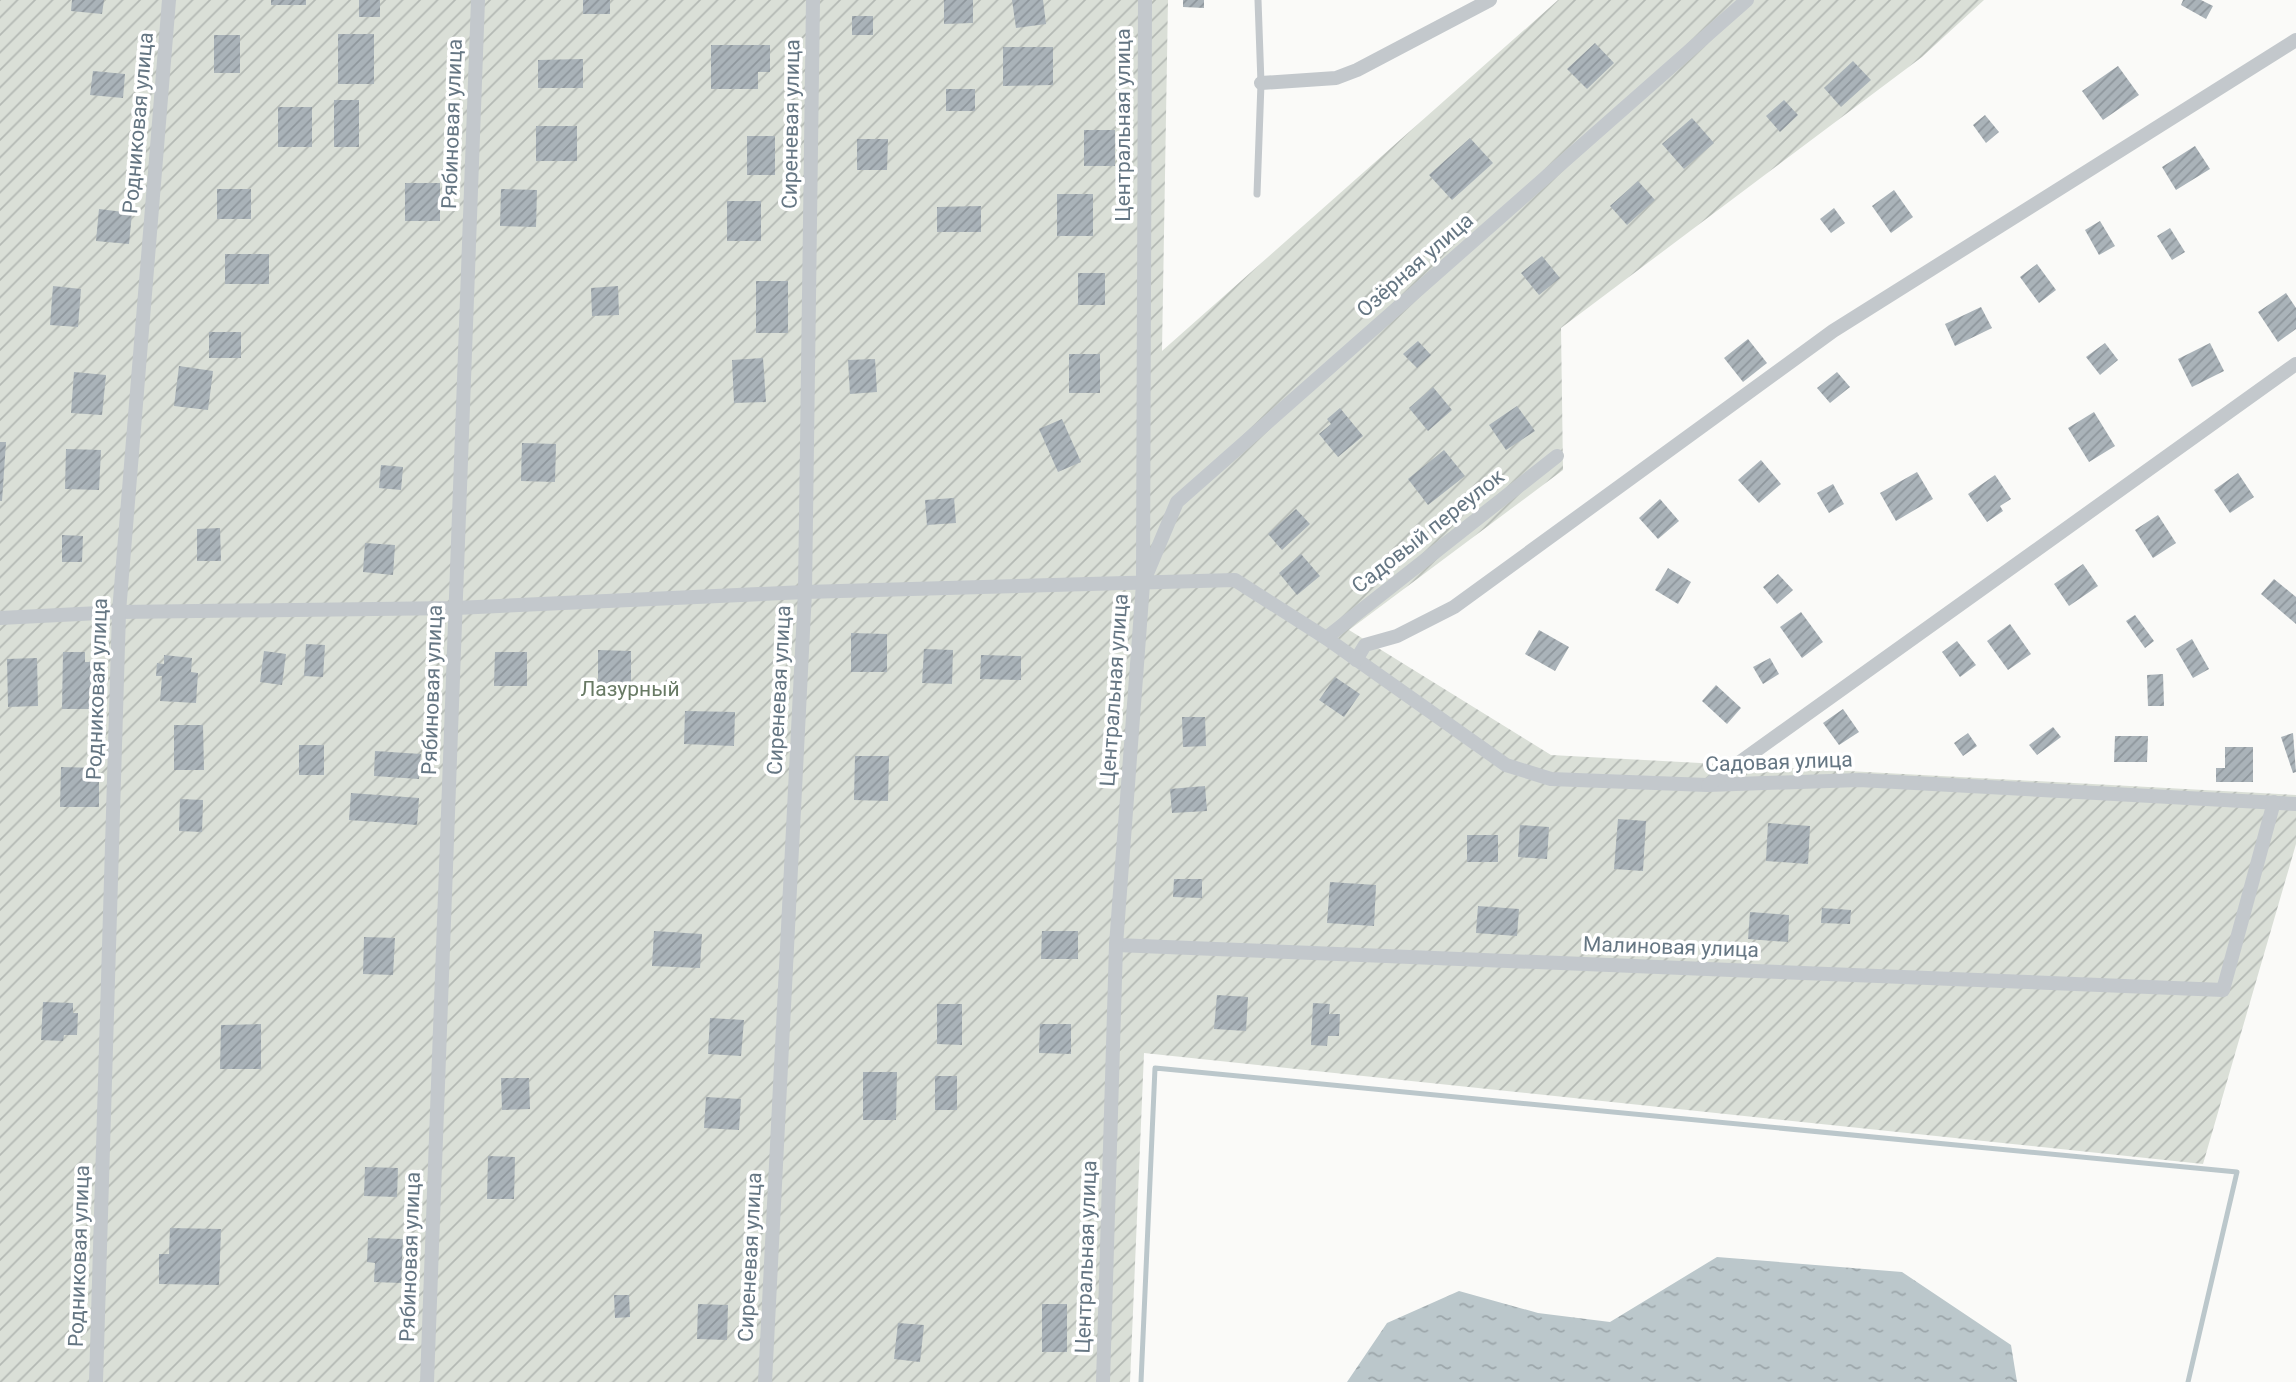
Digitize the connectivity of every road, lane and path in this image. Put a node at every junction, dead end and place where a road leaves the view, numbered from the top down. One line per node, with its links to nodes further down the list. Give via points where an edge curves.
1 (169, 0): 16 (street, Родниковая улица)
2 (478, 0): 15 (street, Рябиновая улица)
3 (813, 0): 14 (street, Сиреневая улица)
4 (1144, 0): 13 (street, Центральная улица)
5 (1258, 0): 9 (lane)
6 (1490, 0): 9 (street, via 1336,78)
7 (1746, 0): 13 (street, Озёрная улица, via 1177,502)
8 (2296, 40): 19 (street, via 1833,331 1454,607 1398,636 1365,645)
9 (1261, 83): 10 (lane)
10 (1257, 194)
11 (2296, 364): 20 (street)
12 (1557, 456): 18 (street, Садовый переулок)
13 (1143, 584): 14 (street, Садовая улица); 18 (street, Садовая улица, via 1235,580); 23 (street, Центральная улица)
14 (804, 592): 15 (street, Садовая улица); 26 (street, Сиреневая улица)
15 (456, 608): 16 (street, Садовая улица); 25 (street, Рябиновая улица)
16 (119, 612): 17 (street, Садовая улица); 24 (street, Родниковая улица)
17 (0, 618)
18 (1326, 638): 19 (street, Садовая улица)
19 (1356, 660): 20 (street, Садовая улица, via 1506,765 1551,779)
20 (1707, 785): 21 (street, Садовая улица, via 1859,780)
21 (2274, 802): 22 (street, Садовая улица); 23 (street, Малиновая улица, via 2223,990)
22 (2296, 804)
23 (1116, 945): 27 (street, Центральная улица)
24 (96, 1382)
25 (427, 1382)
26 (765, 1382)
27 (1103, 1382)

